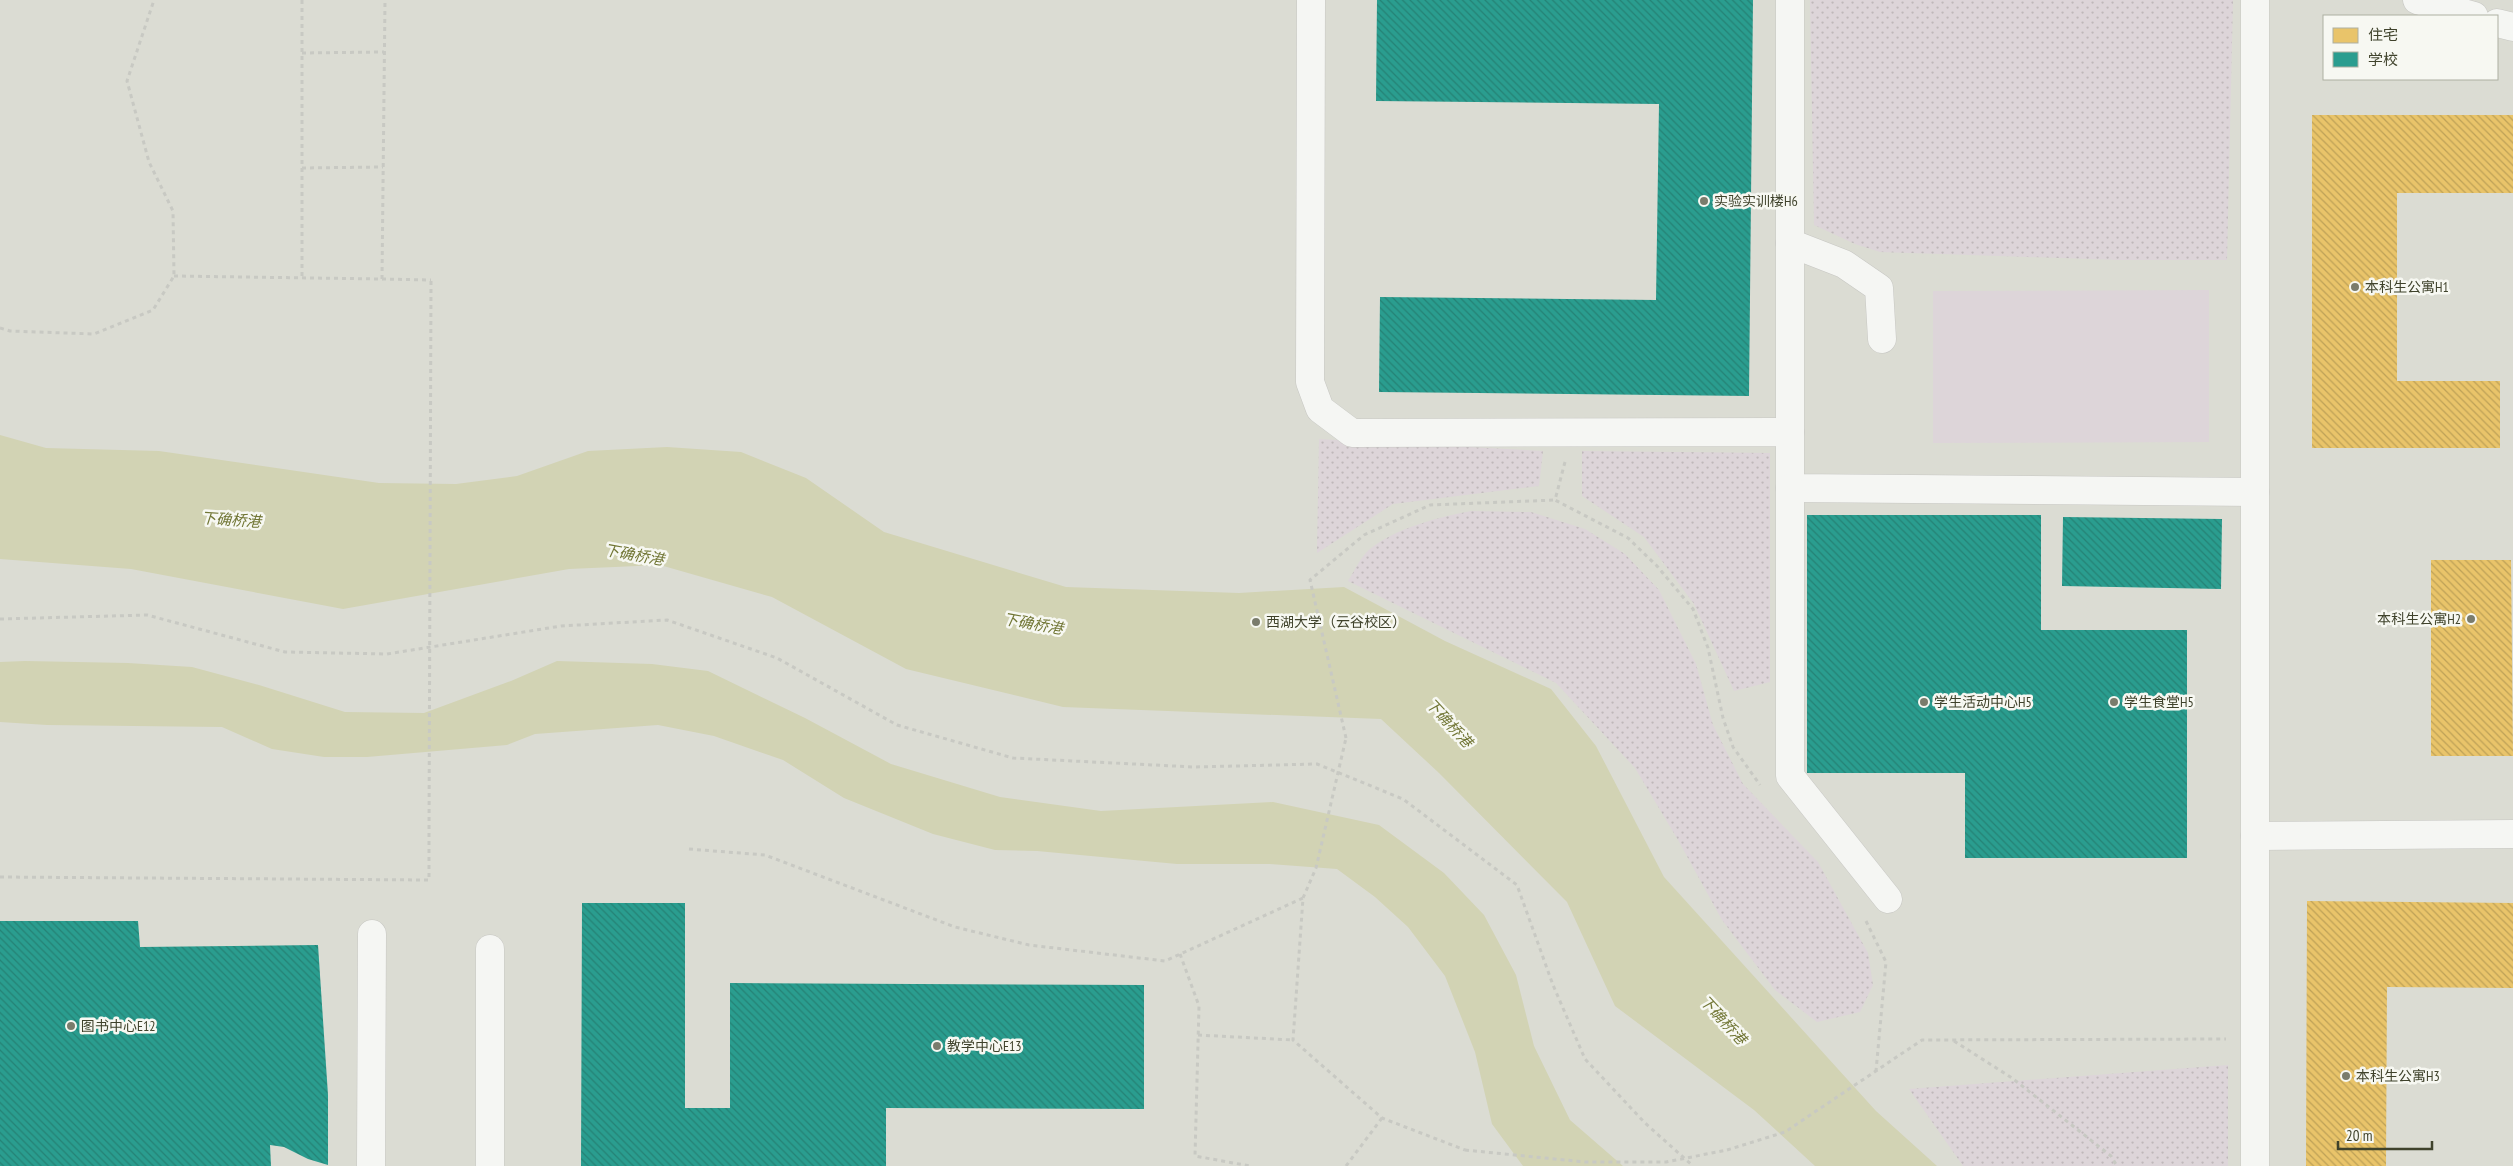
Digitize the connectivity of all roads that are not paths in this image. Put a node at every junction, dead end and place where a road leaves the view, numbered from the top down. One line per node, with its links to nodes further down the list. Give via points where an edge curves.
1 (1311, 0): 10 (lane, via 1310,382 1320,410 1352,433)
2 (1790, 0): 8 (lane)
3 (2255, 0): 12 (lane)
4 (2417, 0): 5 (lane)
5 (2470, 15)
6 (2498, 23): 7 (lane)
7 (2513, 28)
8 (1790, 243): 9 (lane, via 1844,264 1879,288); 10 (lane)
9 (1882, 340)
10 (1790, 432): 11 (lane)
11 (1790, 488): 12 (lane); 15 (lane, via 1790,776)
12 (2255, 492): 14 (lane)
13 (2513, 834): 14 (lane)
14 (2255, 836): 20 (lane)
15 (1888, 899)
16 (372, 934): 18 (lane)
17 (490, 949): 19 (lane)
18 (371, 1166)
19 (490, 1166)
20 (2254, 1166)

